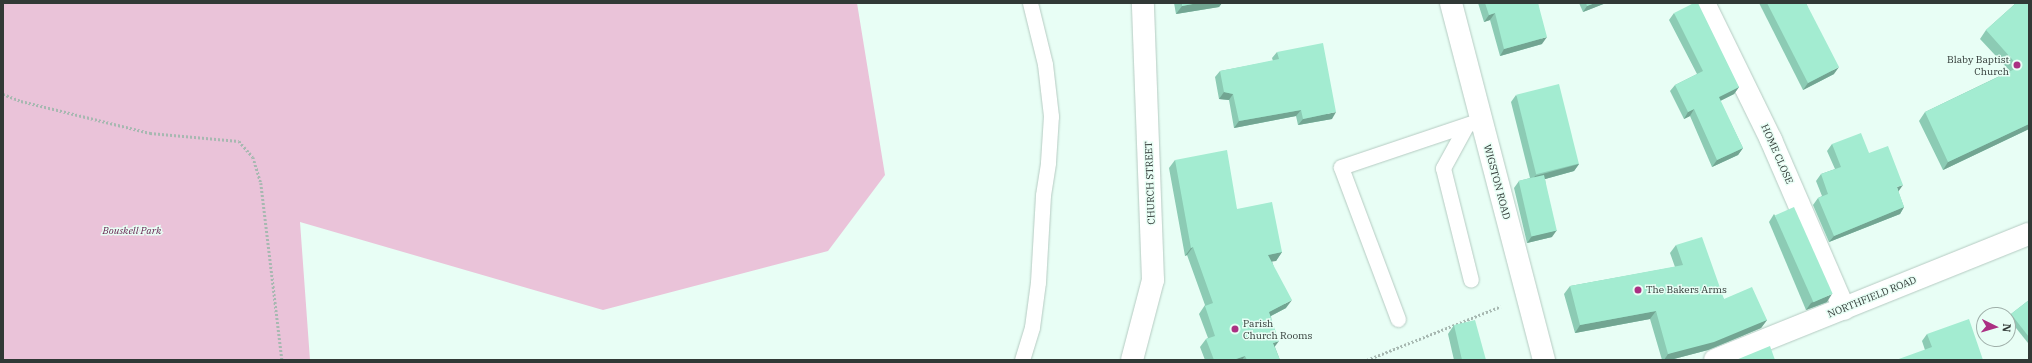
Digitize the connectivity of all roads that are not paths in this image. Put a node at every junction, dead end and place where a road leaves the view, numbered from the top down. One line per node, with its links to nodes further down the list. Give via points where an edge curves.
1 (1030, 3): 10 (lane, via 1045,64 1051,116 1048,162 1042,196 1038,282 1032,327)
2 (1143, 3): 11 (street, CHURCH STREET, via 1153,280)
3 (1451, 3): 5 (street, WIGSTON ROAD)
4 (1704, 3): 8 (street, HOME CLOSE, via 1771,140)
5 (1473, 123): 7 (lane, via 1443,168); 9 (lane, via 1341,167); 12 (street, WIGSTON ROAD, via 1527,295)
6 (2029, 234): 8 (street, NORTHFIELD ROAD)
7 (1470, 280)
8 (1844, 308): 13 (street, NORTHFIELD ROAD)
9 (1398, 319)
10 (1022, 360)
11 (1132, 360)
12 (1544, 360)
13 (1715, 360)

